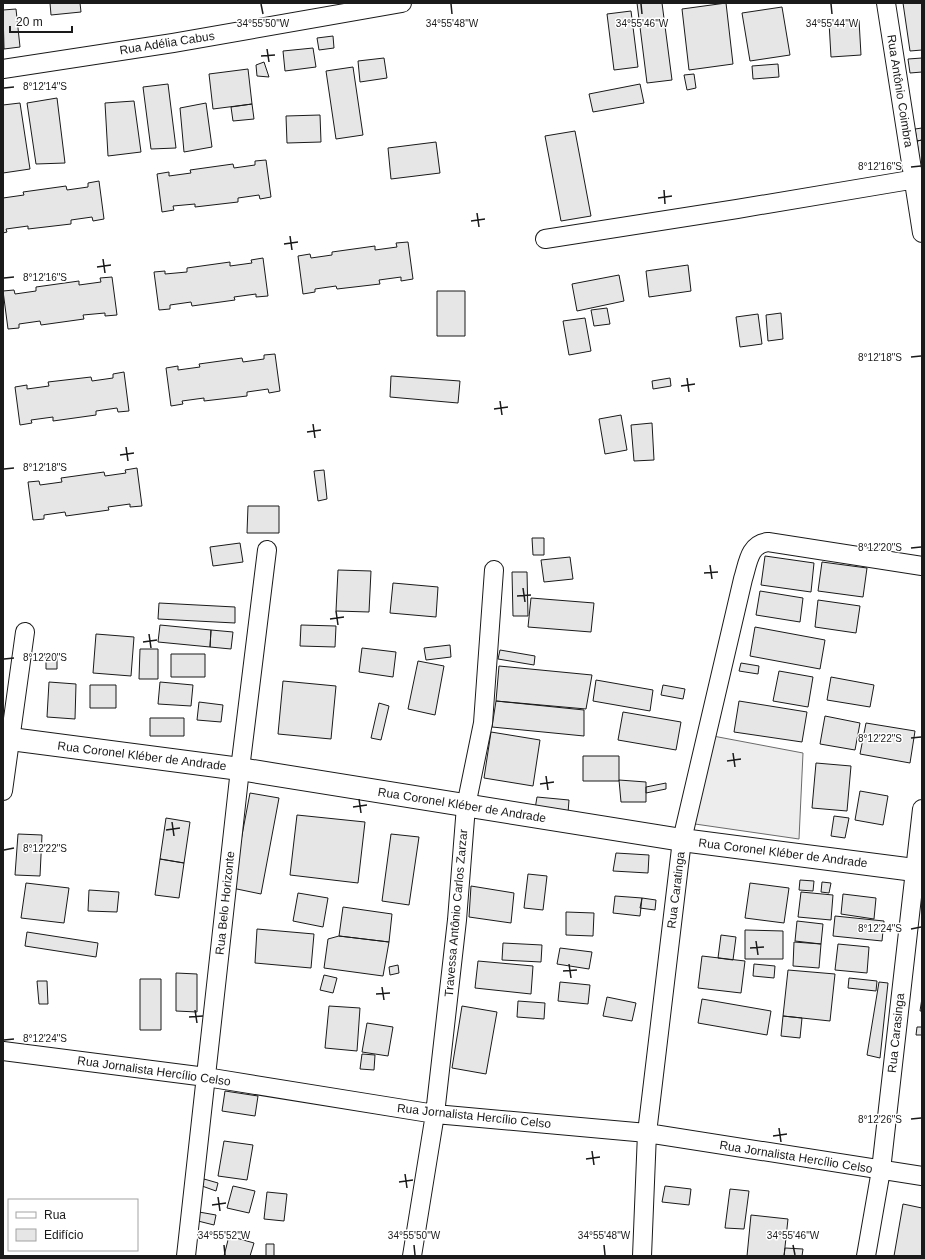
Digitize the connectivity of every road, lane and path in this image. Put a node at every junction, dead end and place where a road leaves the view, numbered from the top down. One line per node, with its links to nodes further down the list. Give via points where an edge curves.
1 (402, 3): 3 (street, Rua Adélia Cabus, via 172,43)
2 (886, 3): 4 (street, Rua Antônio Coimbra)
3 (3, 68)
4 (918, 179): 5 (street, Rua Antônio Coimbra); 6 (street)
5 (922, 233)
6 (545, 239)
7 (267, 550): 12 (street, Rua Belo Horizonte)
8 (922, 566): 16 (street, Rua Caratinga, via 768,542 760,543 752,549)
9 (494, 570): 14 (street, Travessa Antônio Carlos Zarzar, via 483,723)
10 (25, 632): 11 (street)
11 (6, 738): 12 (main road, Rua Coronel Kléber de Andrade); 13 (street)
12 (240, 769): 14 (main road, Rua Coronel Kléber de Andrade); 19 (street, Rua Belo Horizonte)
13 (3, 791)
14 (466, 806): 16 (main road, Rua Coronel Kléber de Andrade); 20 (street, Travessa Antônio Carlos Zarzar, via 457,920)
15 (922, 809): 17 (street, Rua Carasinga)
16 (682, 840): 17 (main road, Rua Coronel Kléber de Andrade); 21 (street, Rua Caratinga)
17 (918, 871): 22 (street, Rua Carasinga)
18 (3, 1051): 19 (street, Rua Jornalista Hercílio Celso)
19 (206, 1077): 20 (street, Rua Jornalista Hercílio Celso); 24 (street, Rua Belo Horizonte)
20 (435, 1114): 21 (street, Rua Jornalista Hercílio Celso); 25 (street, Travessa Antônio Carlos Zarzar)
21 (646, 1133): 22 (street, Rua Jornalista Hercílio Celso); 26 (street, Rua Caratinga)
22 (881, 1170): 23 (street, Rua Jornalista Hercílio Celso); 27 (street, Rua Carasinga)
23 (922, 1176)
24 (186, 1256)
25 (412, 1256)
26 (642, 1256)
27 (866, 1256)

